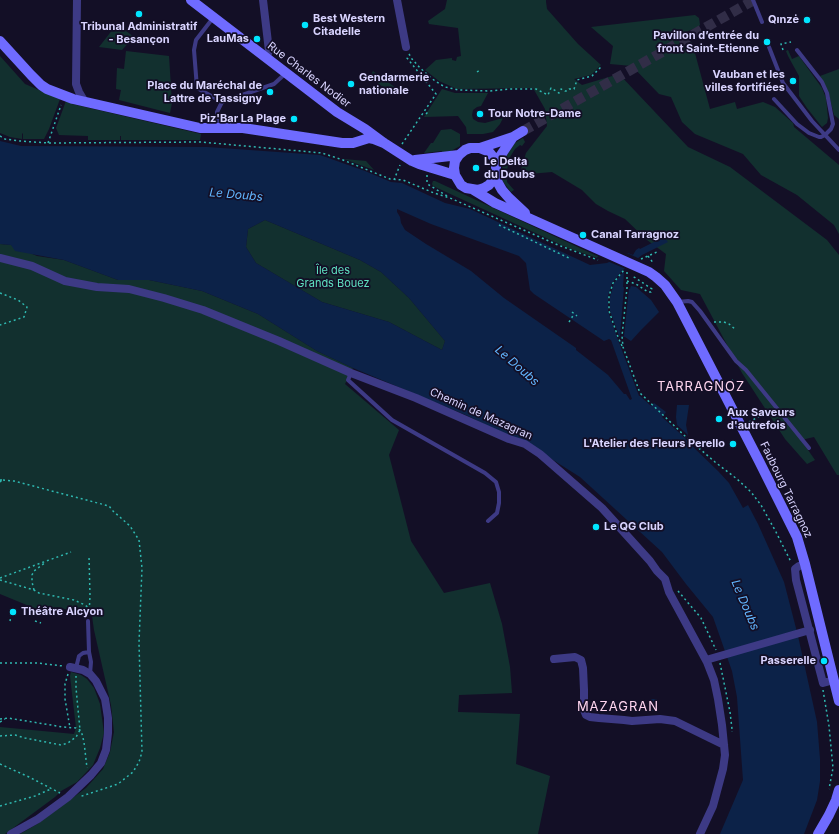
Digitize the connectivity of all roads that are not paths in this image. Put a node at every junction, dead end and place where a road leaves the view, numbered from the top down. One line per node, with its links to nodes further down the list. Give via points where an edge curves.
1 (77, 0): 15 (street, via 76,84)
2 (191, 0): 6 (main road, Rue Charles Nodier)
3 (263, 0): 12 (street, via 269,51)
4 (398, 0): 9 (street)
5 (753, 0): 7 (lane)
6 (213, 17): 12 (main road, Rue Charles Nodier); 16 (lane, via 196,40 194,50 197,88)
7 (762, 22)
8 (0, 41): 15 (main road, via 41,85)
9 (406, 47)
10 (769, 47): 19 (lane, via 783,82)
11 (797, 50): 19 (lane, via 822,82 827,93 833,124)
12 (266, 58): 13 (main road, Rue Charles Nodier)
13 (286, 73): 16 (lane, via 274,84); 21 (main road, Rue Charles Nodier, via 337,112)
14 (774, 98): 19 (lane, via 797,124 809,133 819,137)
15 (85, 102): 17 (main road, via 200,128)
16 (222, 102): 17 (lane, via 217,112)
17 (221, 128): 21 (main road, via 243,128 342,143 353,143 368,138)
18 (523, 131): 20 (main road)
19 (825, 135): 23 (lane)
20 (513, 137): 22 (main road); 26 (main road)
21 (384, 143): 25 (main road, Rue Charles Nodier)
22 (480, 148): 24 (main road, via 470,148); 26 (main road, via 490,153)
23 (839, 150)
24 (459, 155): 25 (main road); 27 (main road, via 455,161)
25 (412, 161): 27 (main road, Rue Charles Nodier)
26 (496, 164): 28 (main road)
27 (455, 175): 29 (main road, via 461,184)
28 (495, 175): 29 (main road, via 489,185 478,190); 30 (main road, Faubourg Tarragnoz, via 502,190)
29 (472, 189): 30 (main road, Faubourg Tarragnoz, via 495,203)
30 (533, 219): 32 (main road, Faubourg Tarragnoz, via 613,255 636,269 656,276)
31 (0, 258): 33 (street, Chemin de Mazagran, via 32,266 65,281 129,289 203,310)
32 (677, 302): 34 (lane, via 692,302); 36 (main road, Faubourg Tarragnoz, via 794,529)
33 (352, 373): 35 (lane, via 348,380 392,420 485,473 496,482 499,492 497,513); 41 (street, Chemin de Mazagran, via 525,444 540,454 602,508 665,579 669,592)
34 (809, 448)
35 (488, 521)
36 (805, 564): 38 (street, via 795,569); 44 (main road, Faubourg Tarragnoz)
37 (88, 621): 39 (lane)
38 (807, 631): 41 (street); 44 (street, via 823,683)
39 (89, 652): 42 (lane, via 79,656); 43 (lane)
40 (554, 659): 46 (street, via 575,657 581,660 586,714 598,718 632,721 675,721)
41 (706, 660): 46 (street, Chemin de Mazagran, via 714,680)
42 (73, 668): 43 (street)
43 (90, 674): 48 (street, via 105,699 108,718 106,750 101,763 68,797 38,819)
44 (834, 680): 45 (main road, Faubourg Tarragnoz)
45 (839, 701)
46 (724, 745): 49 (street, Chemin de Mazagran, via 721,778 713,806)
47 (839, 790): 50 (main road)
48 (11, 834)
49 (700, 834)
50 (818, 834)

